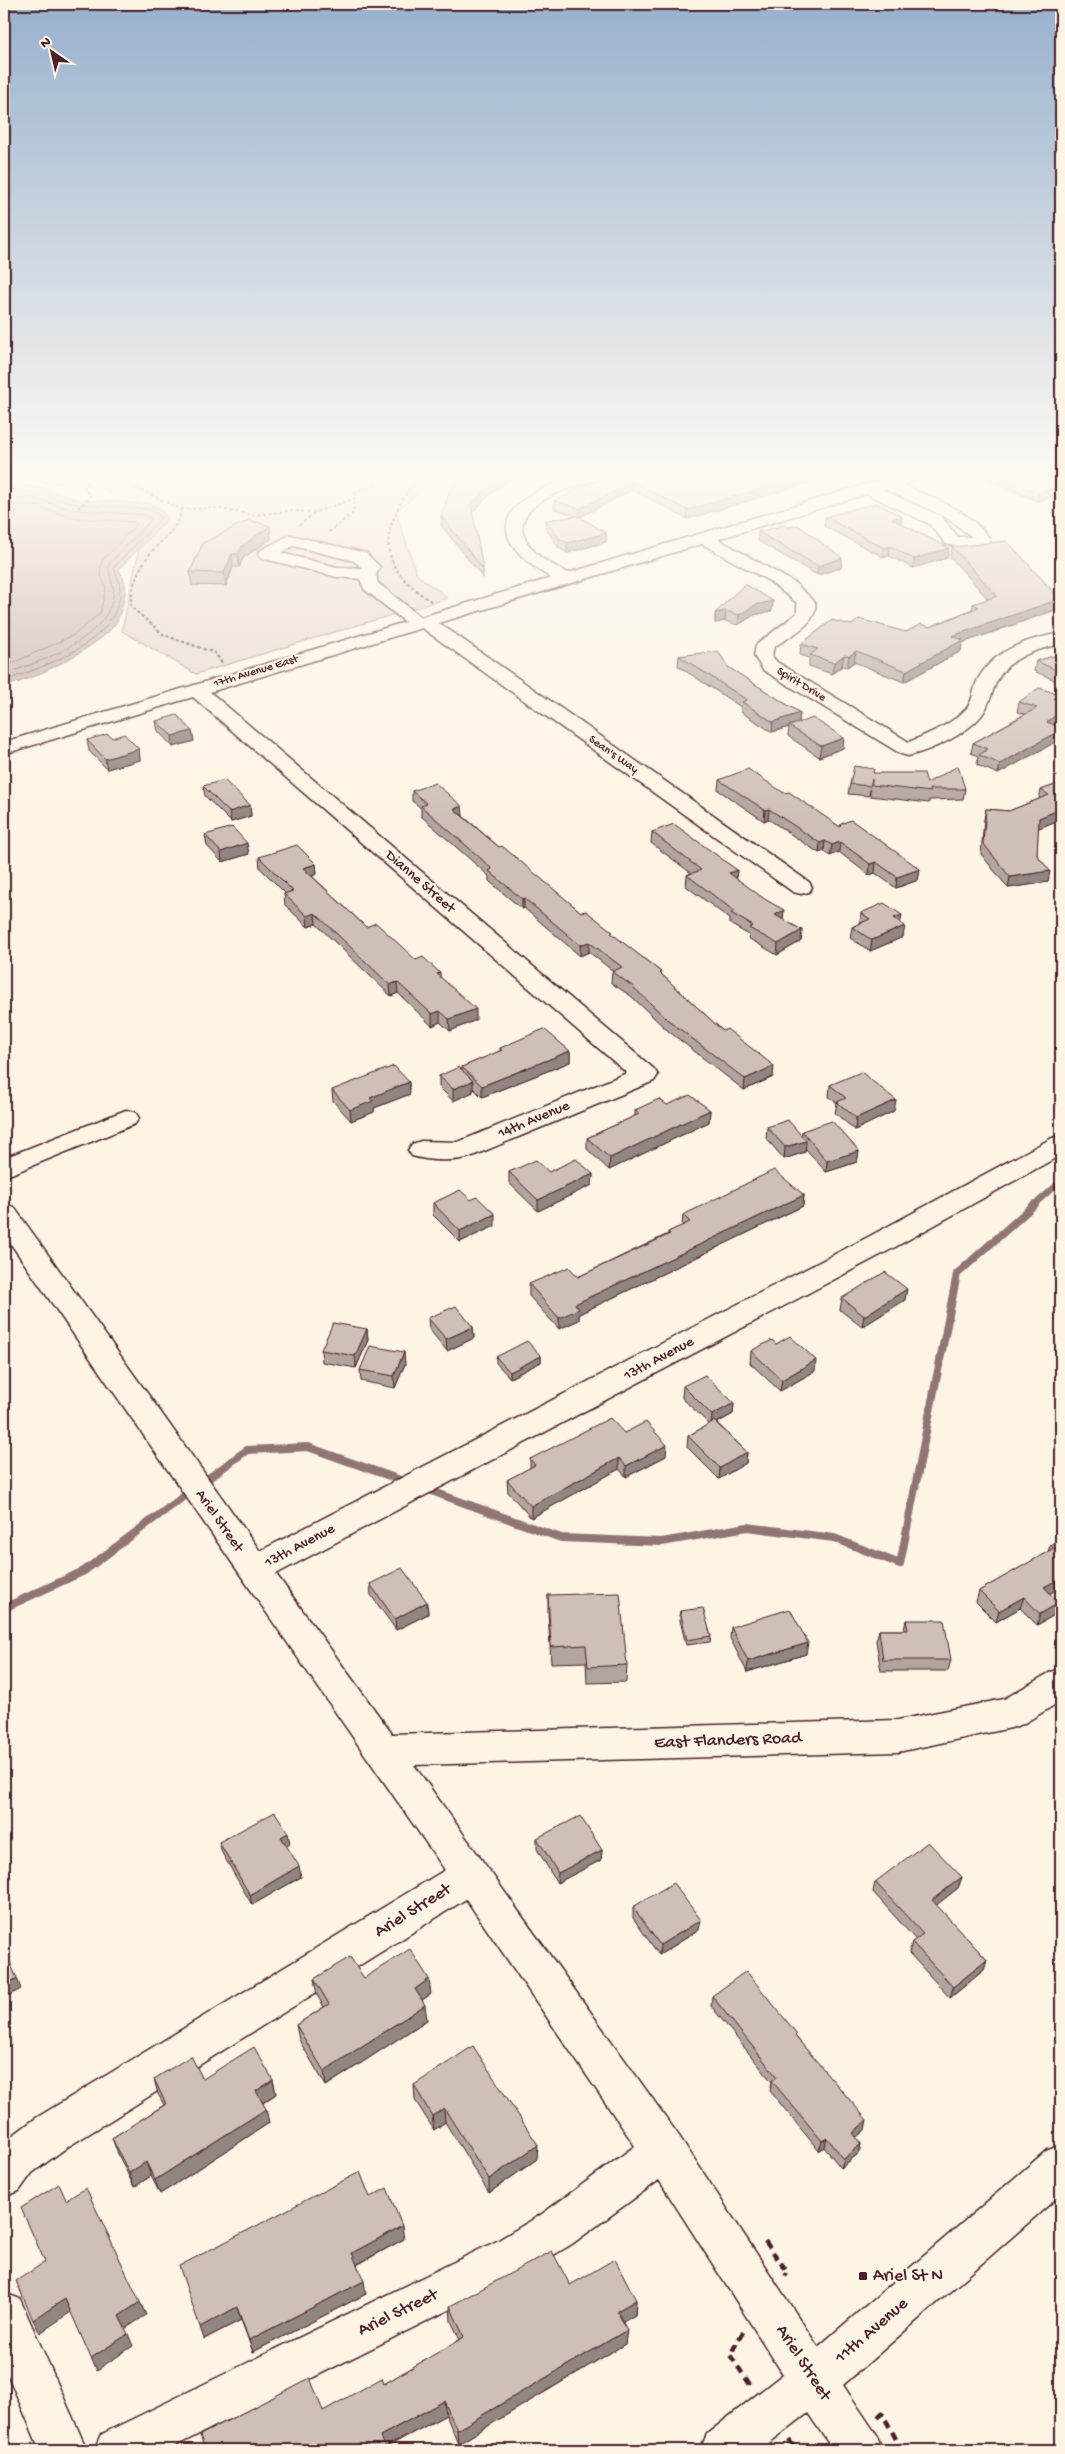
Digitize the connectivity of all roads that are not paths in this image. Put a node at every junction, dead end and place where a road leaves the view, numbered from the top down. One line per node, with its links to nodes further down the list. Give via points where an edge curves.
1 (378, 591): 4 (street, Sean's Way)
2 (530, 591): 4 (street, 17th Avenue East)
3 (795, 591): 5 (street, Spirit Drive, via 806,602 807,609 798,623 766,645 763,656 770,666 908,750 950,730 974,712 981,702 988,677 1003,661 1028,646)
4 (422, 623): 6 (street, 17th Avenue East); 8 (street, Sean's Way)
5 (1061, 639)
6 (196, 690): 7 (street, 17th Avenue East); 9 (street, Dianne Street)
7 (4, 748)
8 (800, 887)
9 (644, 1074): 12 (street, 14th Avenue, via 460,1151)
10 (126, 1118): 13 (street)
11 (1061, 1144): 15 (street, 13th Avenue, via 878,1244)
12 (421, 1150)
13 (4, 1168)
14 (4, 1214): 15 (street, Ariel Street)
15 (254, 1570): 17 (street, Ariel Street)
16 (1061, 1683): 17 (street, East Flanders Road, via 1010,1713 898,1736)
17 (384, 1750): 18 (street, Ariel Street)
18 (471, 1875): 19 (street, Ariel Street); 21 (street, Ariel Street, via 52,2133 17,2158)
19 (664, 2152): 23 (street, Ariel Street); 26 (street, Ariel Street, via 557,2229 512,2256)
20 (1061, 2166): 23 (street, 11th Avenue)
21 (4, 2176)
22 (4, 2315): 25 (street)
23 (814, 2380): 24 (street, Ariel Street); 27 (street, 11th Avenue)
24 (871, 2432)
25 (64, 2450)
26 (118, 2450)
27 (723, 2450)

